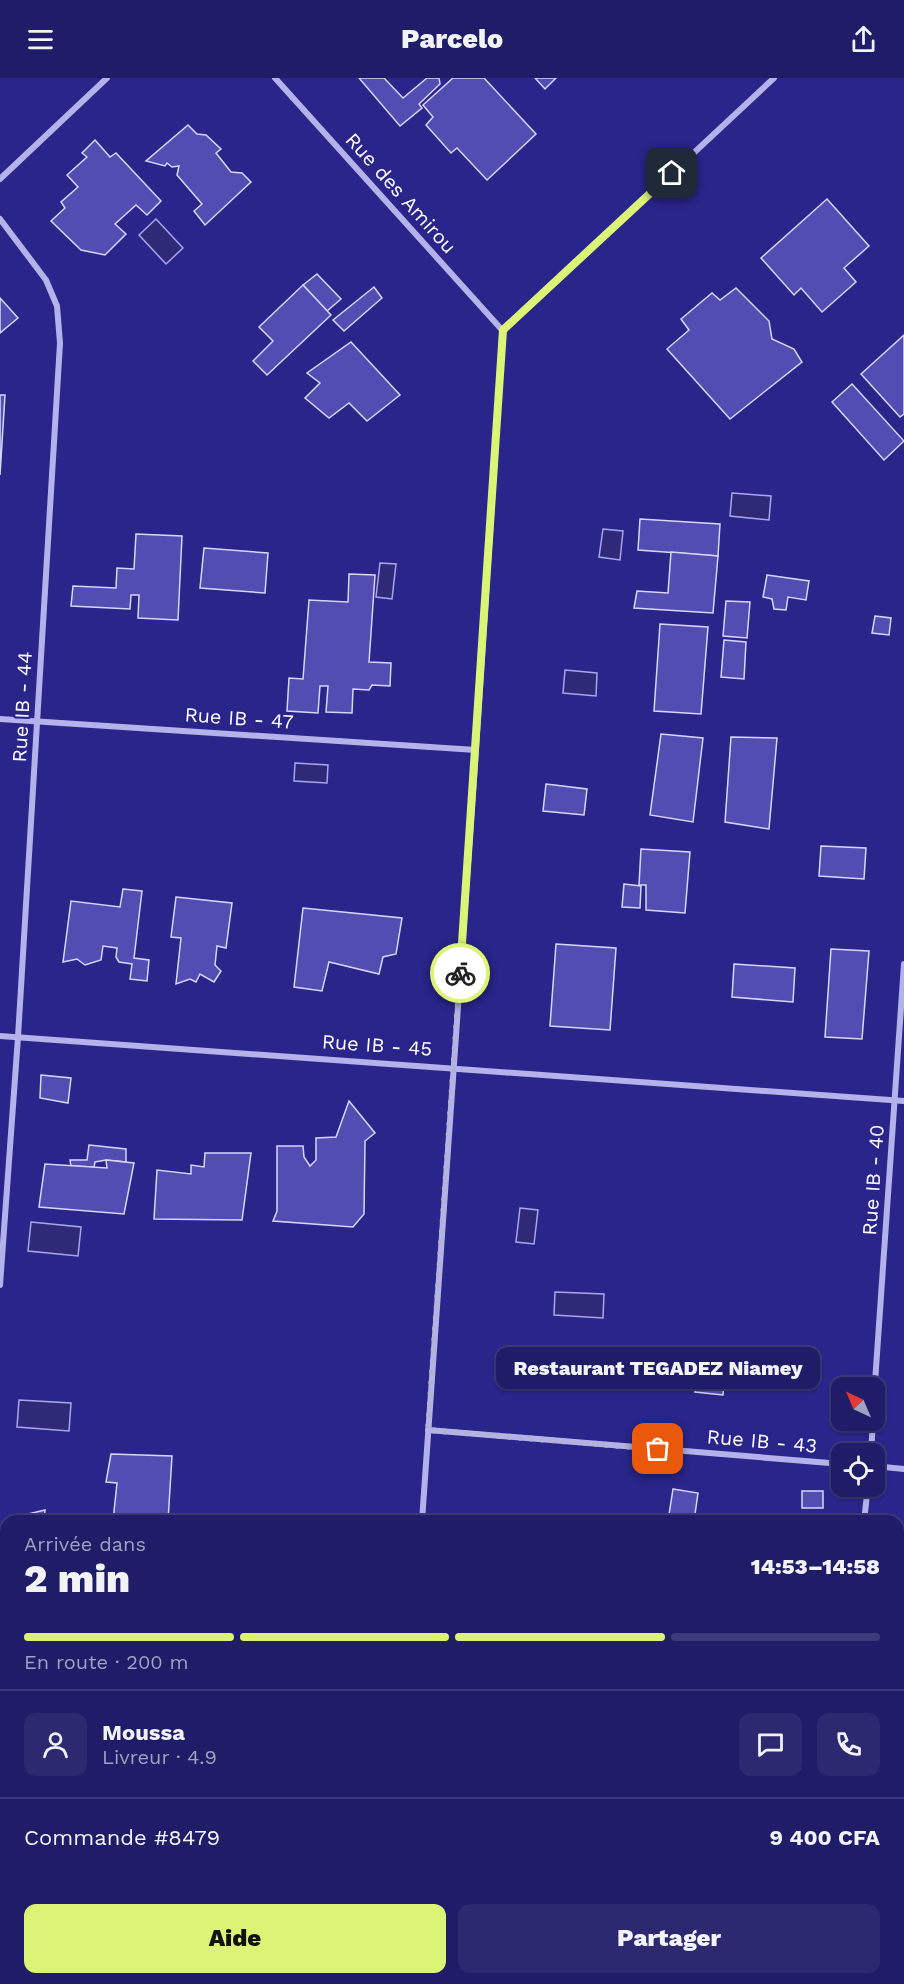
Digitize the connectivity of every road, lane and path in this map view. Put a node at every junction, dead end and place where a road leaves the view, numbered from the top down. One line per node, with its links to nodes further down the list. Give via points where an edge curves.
1 (108, 78): 4 (street)
2 (275, 78): 6 (street, Rue des Amirou)
3 (774, 78): 6 (street)
4 (0, 179)
5 (0, 219): 8 (street, Rue IB - 44, via 46,280 58,315 60,343)
6 (503, 330): 9 (street)
7 (0, 719): 8 (street, Rue IB - 47)
8 (38, 722): 9 (street, Rue IB - 47); 12 (street, Rue IB - 44)
9 (476, 750): 13 (street)
10 (904, 964): 14 (street, Rue IB - 40)
11 (0, 1036): 12 (street, Rue IB - 45)
12 (18, 1037): 13 (street, Rue IB - 45); 16 (street, Rue IB - 44)
13 (453, 1067): 14 (street, Rue IB - 45); 18 (street)
14 (895, 1101): 15 (street, Rue IB - 45); 17 (street, Rue IB - 40)
15 (904, 1101)
16 (0, 1285)
17 (875, 1377)
18 (428, 1430): 19 (street, Rue IB - 43); 23 (street)
19 (831, 1463)
20 (885, 1467): 21 (street)
21 (904, 1469)
22 (867, 1497): 24 (street)
23 (422, 1515)
24 (865, 1515)

